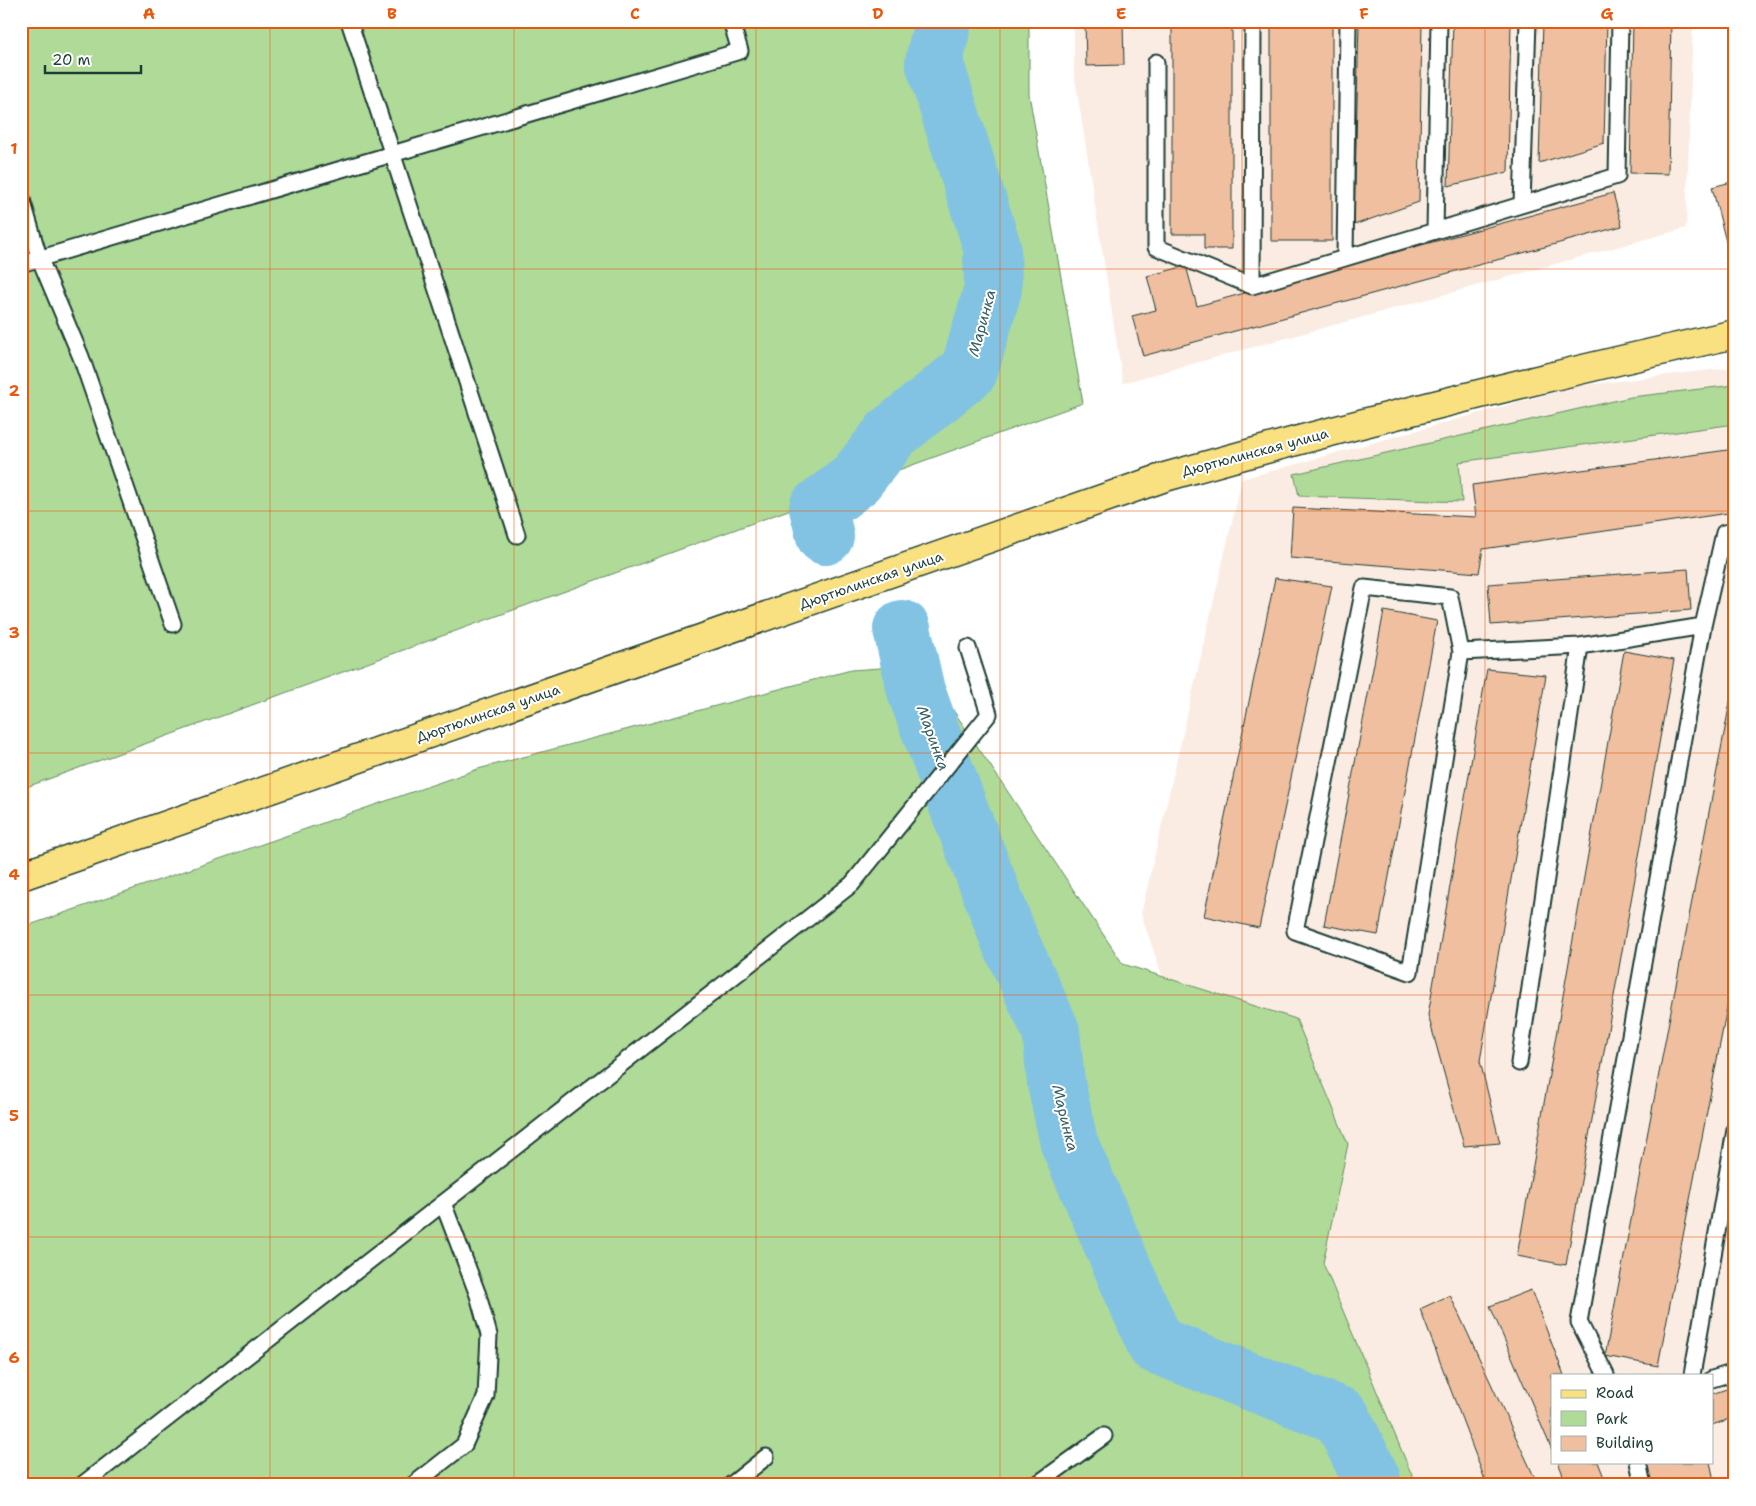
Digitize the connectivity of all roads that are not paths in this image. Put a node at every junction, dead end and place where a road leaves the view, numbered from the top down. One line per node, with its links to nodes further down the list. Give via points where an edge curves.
1 (348, 21): 9 (lane)
2 (731, 21): 9 (lane, via 740,51)
3 (1253, 21): 16 (lane)
4 (1348, 21): 14 (lane)
5 (1439, 21): 12 (lane)
6 (1528, 21): 11 (lane)
7 (1620, 21): 11 (lane, via 1617,176)
8 (1156, 62): 16 (lane, via 1156,247)
9 (391, 153): 13 (lane); 19 (lane)
10 (21, 196): 13 (lane)
11 (1522, 204): 12 (lane)
12 (1435, 230): 14 (lane)
13 (39, 257): 15 (lane); 20 (lane, via 81,357)
14 (1345, 258): 16 (lane)
15 (21, 264)
16 (1252, 286)
17 (1735, 334): 25 (main road, Дюртюлинская улица, via 1545,376 1165,477)
18 (1735, 531): 21 (lane, via 1724,533)
19 (517, 535)
20 (173, 624)
21 (1703, 626): 22 (lane); 30 (lane, via 1579,1322)
22 (1580, 646): 24 (lane); 26 (lane)
23 (968, 648): 28 (lane, via 989,714 852,884)
24 (1461, 652): 24 (lane, via 1410,972 1295,931 1364,588 1450,597)
25 (21, 876)
26 (1519, 1063)
27 (1735, 1130): 31 (lane)
28 (443, 1203): 36 (lane); 37 (lane, via 478,1295 489,1335 486,1396 464,1445)
29 (1735, 1372): 32 (lane)
30 (1605, 1374)
31 (1692, 1374)
32 (1714, 1378)
33 (1104, 1436): 39 (lane)
34 (766, 1457): 38 (lane)
35 (1638, 1464): 40 (lane)
36 (82, 1485)
37 (413, 1485)
38 (731, 1485)
39 (1036, 1485)
40 (1643, 1485)

